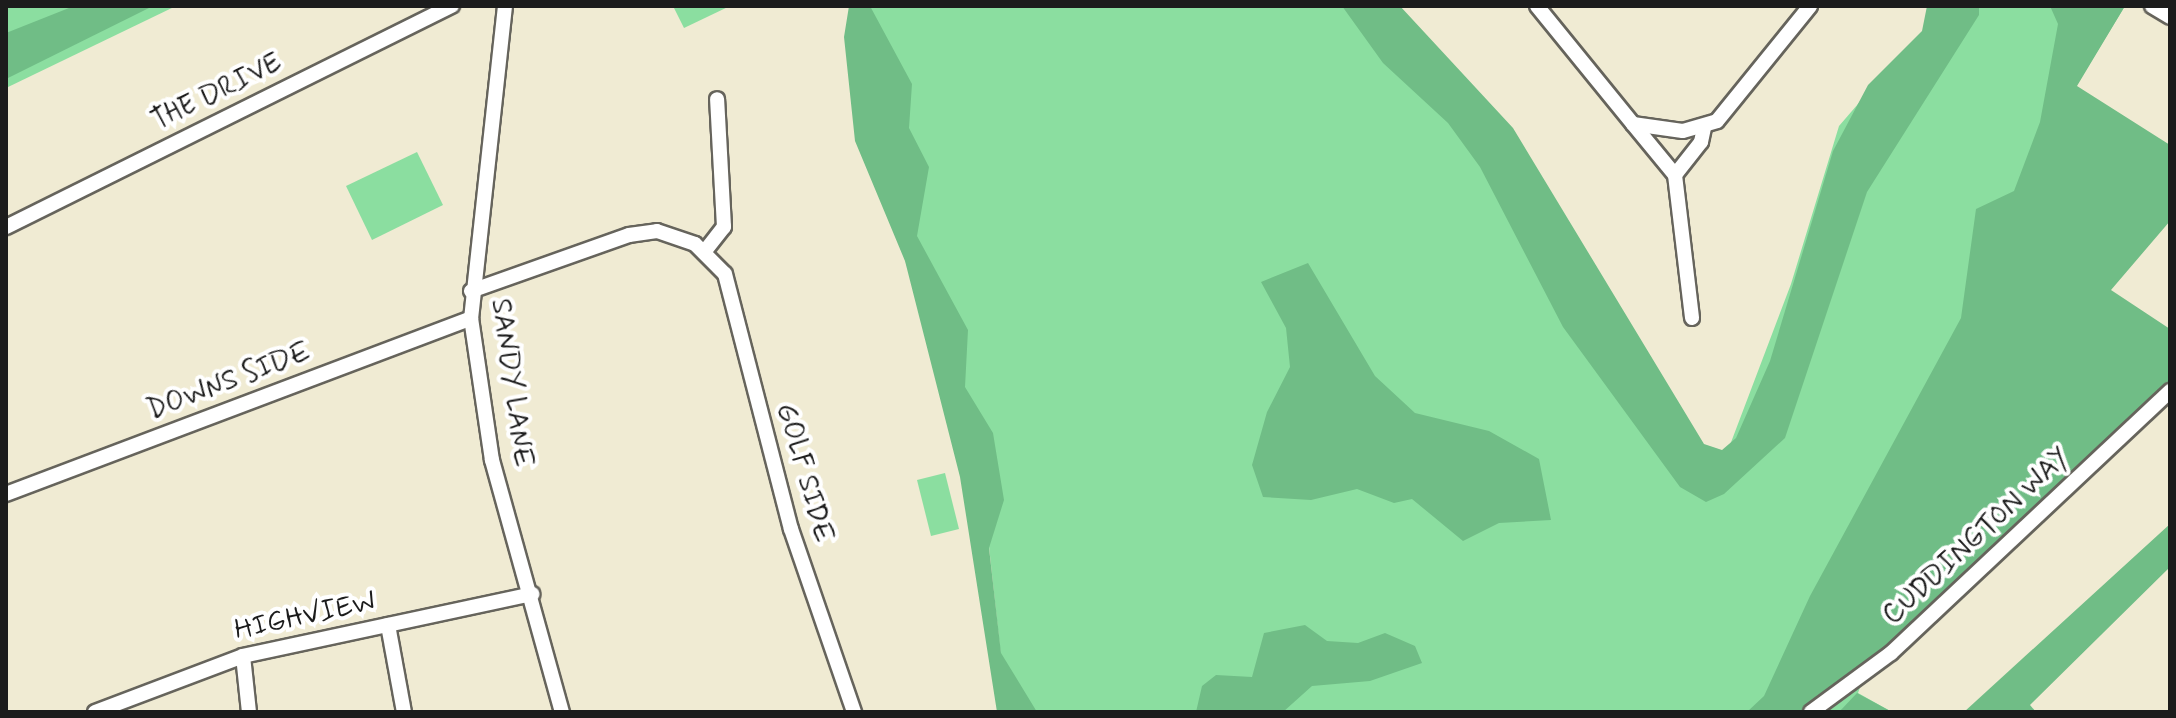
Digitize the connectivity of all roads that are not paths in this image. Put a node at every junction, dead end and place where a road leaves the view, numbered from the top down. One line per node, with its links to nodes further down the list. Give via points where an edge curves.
1 (452, 6): 11 (street, THE DRIVE)
2 (505, 6): 13 (street, SANDY LANE)
3 (1537, 6): 8 (street)
4 (1810, 6): 9 (street, via 1717,121)
5 (2152, 6): 6 (street)
6 (2170, 17)
7 (717, 99): 12 (street, via 724,227)
8 (1633, 124): 9 (street, via 1660,130); 10 (street)
9 (1704, 128): 10 (street, via 1701,142)
10 (1675, 175): 15 (street)
11 (6, 227)
12 (705, 251): 13 (street, GOLF SIDE, via 668,233 644,232); 25 (street, GOLF SIDE, via 729,286 791,529)
13 (471, 291): 14 (street, SANDY LANE)
14 (471, 318): 17 (street, DOWNS SIDE); 18 (street, SANDY LANE, via 492,460)
15 (1692, 318)
16 (2170, 391): 26 (street, CUDDINGTON WAY, via 1891,653)
17 (6, 494)
18 (532, 594): 19 (street, HIGHVIEW); 24 (street, SANDY LANE)
19 (388, 625): 20 (street, HIGHVIEW); 23 (street)
20 (243, 656): 21 (street, HIGHVIEW); 22 (street)
21 (95, 712)
22 (249, 712)
23 (404, 712)
24 (562, 712)
25 (854, 712)
26 (1811, 712)

